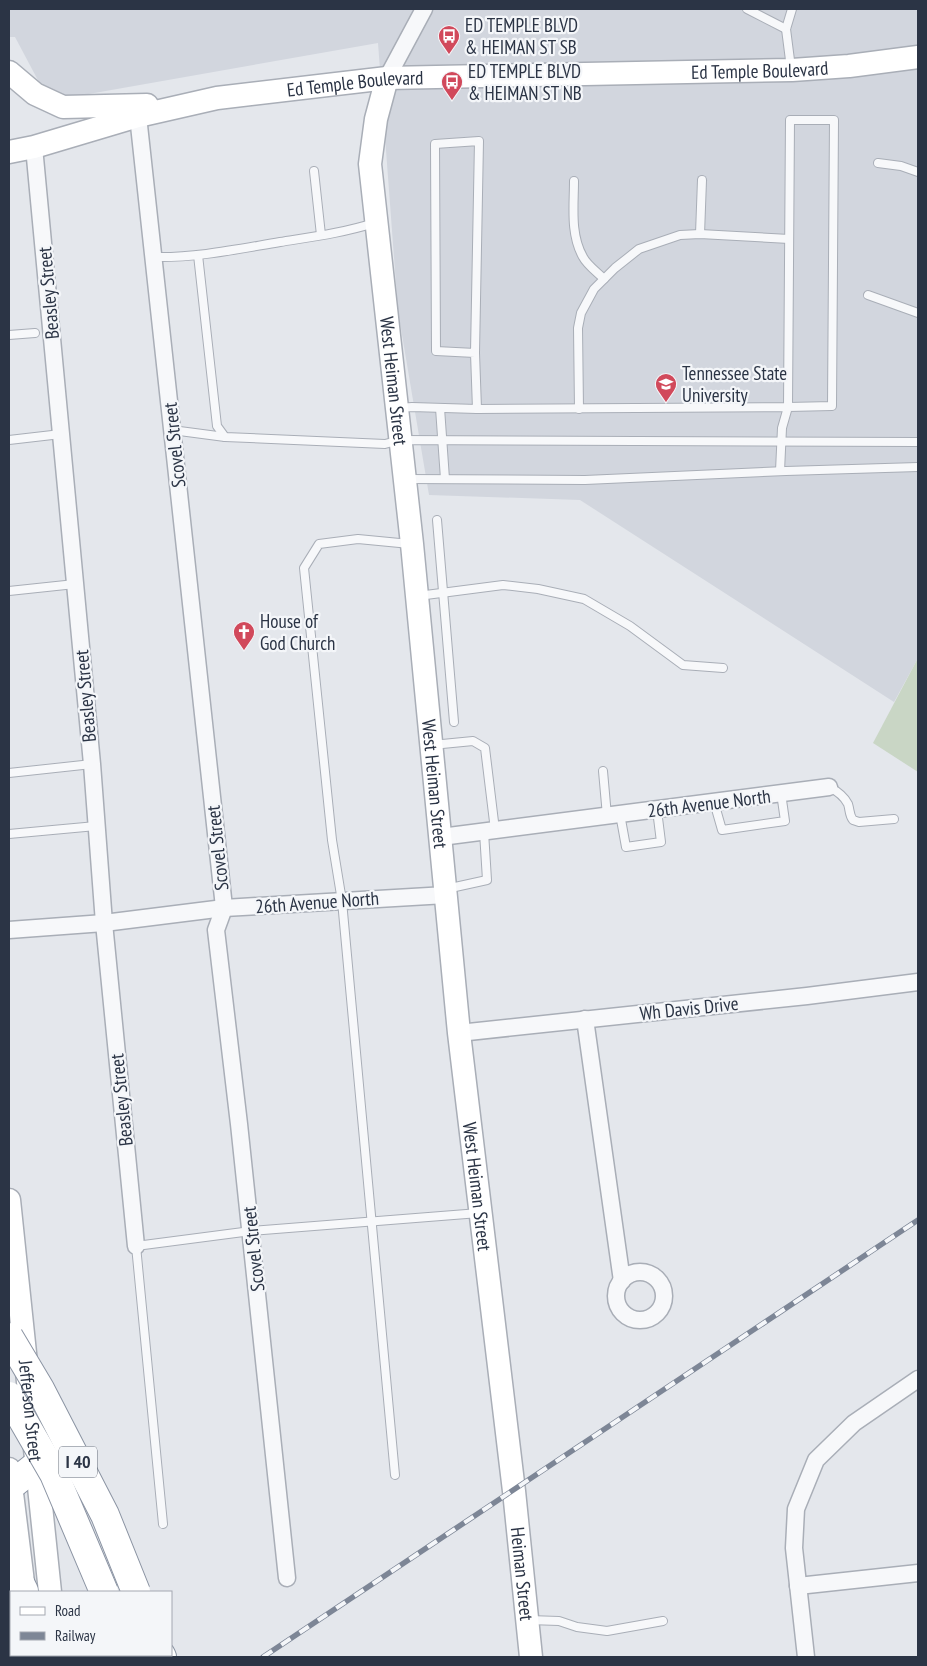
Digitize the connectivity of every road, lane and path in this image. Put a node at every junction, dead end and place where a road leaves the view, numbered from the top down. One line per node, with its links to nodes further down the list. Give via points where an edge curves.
1 (424, 9): 8 (street)
2 (746, 9): 4 (lane)
3 (792, 9): 4 (lane)
4 (786, 29): 6 (lane)
5 (918, 57): 6 (main road, Ed Temple Boulevard)
6 (792, 70): 8 (main road, Ed Temple Boulevard)
7 (9, 72): 9 (main road, via 35,94 63,107 130,106)
8 (387, 78): 9 (main road, Ed Temple Boulevard); 18 (main road, West Heiman Street, via 376,119 370,164)
9 (217, 98): 10 (main road, Ed Temple Boulevard)
10 (138, 116): 11 (main road, Ed Temple Boulevard); 23 (street, Scovel Street)
11 (34, 147): 12 (main road, Ed Temple Boulevard); 36 (street, Beasley Street)
12 (9, 152)
13 (878, 163): 15 (lane)
14 (314, 171): 20 (lane)
15 (918, 172)
16 (702, 180): 19 (lane)
17 (574, 181): 24 (lane, via 576,241 583,259)
18 (376, 222): 20 (lane); 30 (main road, West Heiman Street)
19 (700, 234): 21 (lane); 24 (lane, via 680,234 640,249)
20 (321, 235): 22 (lane)
21 (789, 239): 32 (lane); 32 (lane, via 790,120 834,120 832,406)
22 (198, 255): 23 (lane); 37 (lane, via 217,426)
23 (154, 257): 35 (street, Scovel Street)
24 (604, 279): 34 (lane, via 594,289 581,313 578,328)
25 (868, 295): 26 (lane)
26 (918, 313)
27 (34, 333): 28 (lane)
28 (9, 335)
29 (475, 353): 29 (lane, via 479,141 435,144 436,352); 33 (lane)
30 (397, 408): 31 (lane); 39 (main road, West Heiman Street)
31 (440, 408): 33 (lane); 40 (lane)
32 (788, 408): 34 (lane); 41 (lane)
33 (477, 409): 34 (lane)
34 (579, 409)
35 (172, 430): 37 (lane); 71 (street, Scovel Street)
36 (61, 434): 38 (lane); 49 (street, Beasley Street)
37 (225, 437): 39 (lane, via 385,444)
38 (9, 440)
39 (400, 440): 40 (lane); 46 (main road, West Heiman Street)
40 (441, 440): 41 (lane); 45 (lane)
41 (780, 441): 42 (lane); 44 (lane)
42 (918, 442)
43 (918, 467): 44 (lane)
44 (780, 471): 45 (lane, via 585,480)
45 (445, 478): 46 (lane)
46 (404, 479): 48 (main road, West Heiman Street)
47 (436, 520): 51 (lane)
48 (412, 544): 52 (main road, West Heiman Street); 70 (lane, via 358,539 319,544 304,568 332,840)
49 (75, 584): 50 (lane); 56 (street, Beasley Street)
50 (9, 591)
51 (442, 592): 52 (lane); 53 (lane, via 503,585 584,599 630,626 683,665); 54 (lane)
52 (416, 596): 55 (main road, West Heiman Street)
53 (723, 668)
54 (454, 722)
55 (432, 745): 66 (lane, via 473,741 485,748); 68 (main road, West Heiman Street)
56 (92, 764): 58 (lane); 65 (street, Beasley Street)
57 (602, 770): 63 (lane)
58 (9, 773)
59 (829, 787): 60 (street, 26th Avenue North); 64 (lane, via 840,793 853,820)
60 (781, 794): 61 (street, 26th Avenue North); 61 (lane, via 785,821 722,830)
61 (714, 802): 62 (street, 26th Avenue North)
62 (657, 810): 63 (street, 26th Avenue North); 63 (lane, via 661,842 626,847)
63 (614, 815): 66 (street, 26th Avenue North)
64 (894, 819)
65 (96, 826): 67 (lane); 72 (street, Beasley Street)
66 (490, 831): 68 (street, 26th Avenue North); 69 (lane, via 487,880)
67 (9, 834)
68 (441, 837): 69 (main road, West Heiman Street)
69 (446, 892): 70 (street, 26th Avenue North); 76 (main road, West Heiman Street)
70 (342, 900): 71 (street, 26th Avenue North); 79 (lane)
71 (224, 908): 72 (street, 26th Avenue North); 80 (street, Scovel Street, via 216,930)
72 (104, 924): 73 (street, 26th Avenue North); 81 (street, Beasley Street)
73 (9, 930)
74 (918, 982): 75 (street, Wh Davis Drive)
75 (585, 1020): 76 (street, Wh Davis Drive); 82 (street)
76 (459, 1033): 78 (main road, West Heiman Street)
77 (9, 1200): 86 (main road, Jefferson Street)
78 (482, 1213): 79 (lane); 89 (main road, West Heiman Street)
79 (371, 1222): 80 (lane); 87 (lane)
80 (251, 1231): 81 (lane); 93 (street, Scovel Street)
81 (136, 1246): 90 (lane)
82 (622, 1281)
83 (9, 1337): 99 (highway, I 40, bridge, via 40,1389 105,1515)
84 (918, 1379): 94 (street, via 854,1423 816,1460 796,1509 794,1548)
85 (9, 1396): 98 (highway, I 40, bridge, via 54,1474)
86 (38, 1464): 88 (highway); 96 (main road, Jefferson Street)
87 (395, 1475)
88 (9, 1481): 97 (main road)
89 (514, 1491): 100 (main road, Heiman Street)
90 (163, 1524)
91 (9, 1561): 95 (highway)
92 (918, 1573): 94 (street)
93 (287, 1578)
94 (798, 1586): 103 (street)
95 (32, 1591)
96 (33, 1591)
97 (33, 1591)
98 (104, 1591)
99 (136, 1591)
100 (527, 1620): 101 (lane, via 559,1621 577,1628 607,1631); 102 (main road, Heiman Street)
101 (663, 1621)
102 (530, 1657)
103 (806, 1657)

